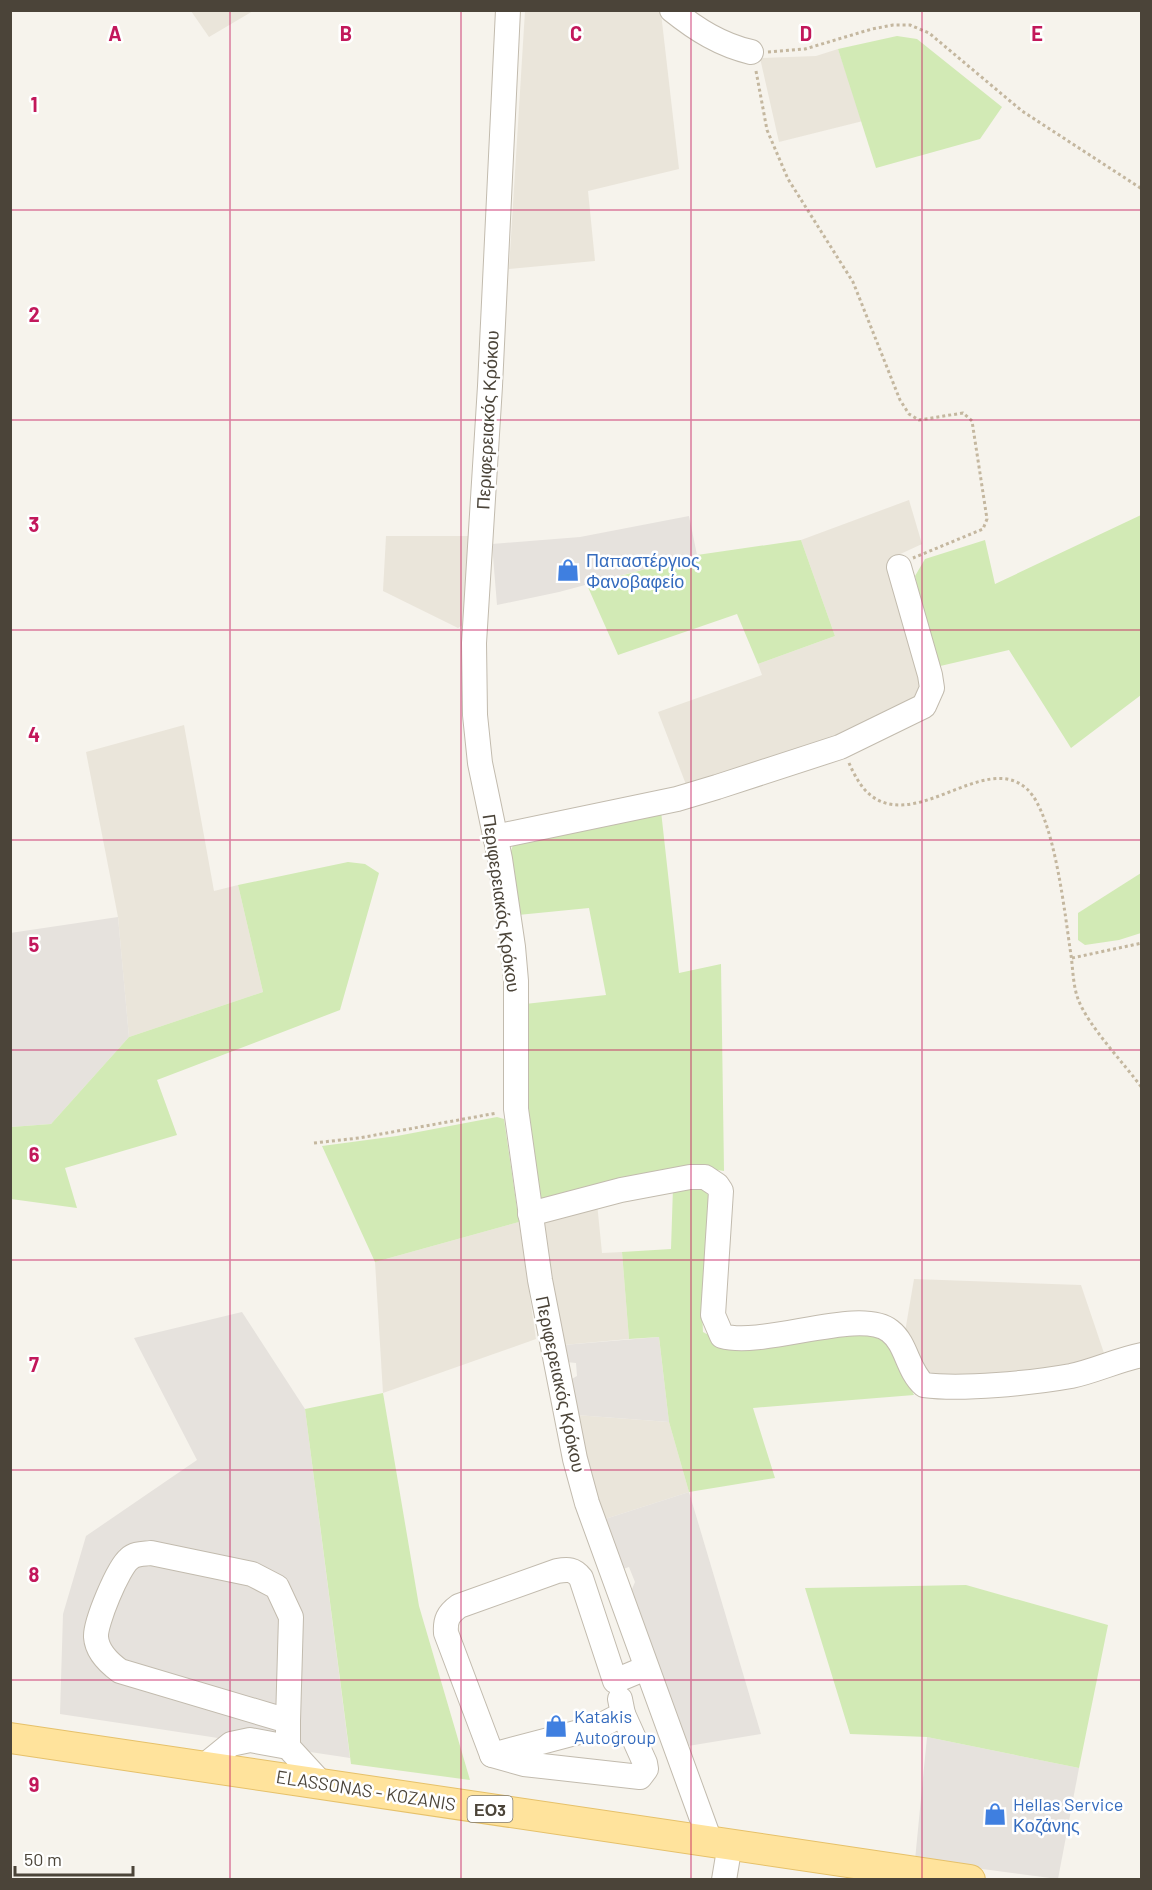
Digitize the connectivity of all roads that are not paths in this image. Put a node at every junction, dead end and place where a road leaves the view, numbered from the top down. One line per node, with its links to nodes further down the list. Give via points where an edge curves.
1 (508, 10): 5 (street, Περιφερειακός Κρόκου, via 474,643 480,763)
2 (672, 10): 3 (street, via 711,38)
3 (751, 52)
4 (899, 567): 5 (street, via 930,675 932,688 924,706 840,747 677,799)
5 (495, 837): 6 (street, Περιφερειακός Κρόκου, via 516,981 516,1109)
6 (530, 1214): 7 (street, via 641,1185 705,1177 721,1191 713,1315 722,1336 742,1339 882,1325 894,1334 911,1370 924,1385 969,1386 1071,1376); 8 (street, Περιφερειακός Κρόκου, via 574,1459)
7 (1142, 1355)
8 (646, 1668): 9 (street); 17 (street, Περιφερειακός Κρόκου)
9 (615, 1681): 10 (street); 14 (street, via 576,1571 557,1571 459,1606 449,1613 446,1633)
10 (623, 1714): 14 (street, via 598,1727); 14 (street, via 645,1763 640,1777 524,1764)
11 (288, 1721): 11 (street, via 120,1671 106,1661 96,1638 98,1625 128,1559 151,1553 252,1574 277,1587 291,1617); 13 (street)
12 (10, 1738): 15 (main road, ELASSONAS - KOZANIS / ΕΟ3)
13 (288, 1747): 15 (street, via 240,1741); 16 (street)
14 (492, 1755)
15 (204, 1766): 16 (main road, ELASSONAS - KOZANIS / ΕΟ3)
16 (322, 1784): 17 (main road, ELASSONAS - KOZANIS / ΕΟ3)
17 (720, 1843): 18 (street); 19 (main road, ELASSONAS - KOZANIS / ΕΟ3)
18 (724, 1880)
19 (970, 1880)

